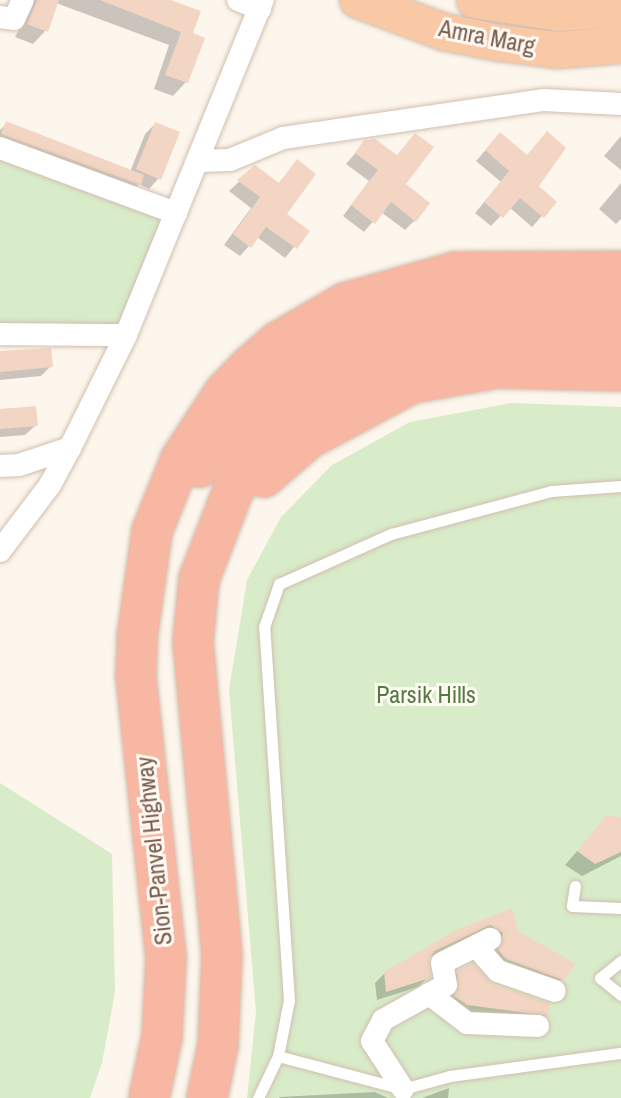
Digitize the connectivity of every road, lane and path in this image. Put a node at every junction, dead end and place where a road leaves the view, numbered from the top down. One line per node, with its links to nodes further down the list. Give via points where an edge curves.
1 (23, 0): 7 (street, via 14,19)
2 (238, 0): 5 (street)
3 (358, 0): 8 (highway, Amra Marg, via 444,32 500,43 557,50)
4 (475, 0): 6 (highway, Amra Marg, via 559,13)
5 (262, 5): 11 (street)
6 (621, 9)
7 (0, 17)
8 (621, 45)
9 (621, 104): 11 (street, via 544,100 283,138 230,160)
10 (0, 148): 12 (street)
11 (198, 161): 12 (street)
12 (176, 213): 16 (street)
13 (621, 271): 24 (highway, via 494,268 418,278 345,303 278,342 224,393 181,459 152,531)
14 (621, 305): 19 (highway, via 495,302 391,321 327,350)
15 (0, 334): 16 (street)
16 (126, 335): 20 (street)
17 (621, 336): 19 (highway, via 464,336 401,350)
18 (621, 371): 25 (highway, via 468,370 412,383 360,407 284,456 246,497 216,551)
19 (257, 427): 24 (highway, via 197,470 154,554); 25 (highway, via 220,518)
20 (70, 448): 21 (street); 23 (street, via 50,485)
21 (0, 466)
22 (621, 486): 34 (lane, via 551,491 391,534 279,584 264,627 289,1000)
23 (0, 551)
24 (140, 602): 36 (highway, Sion-Panvel Highway, via 136,675 166,958 162,1037)
25 (194, 611): 37 (highway, via 192,673 222,955 218,1045)
26 (575, 886): 27 (lane, via 572,906)
27 (621, 908)
28 (621, 961): 31 (lane, via 600,978)
29 (555, 991): 30 (street, via 498,971 483,943 442,963 446,985)
30 (429, 994): 32 (street, via 467,1023); 35 (street, via 383,1020 372,1041)
31 (621, 995)
32 (538, 1026)
33 (621, 1053): 35 (lane, via 450,1076)
34 (278, 1056): 35 (lane); 38 (lane)
35 (403, 1089)
36 (149, 1098)
37 (207, 1098)
38 (258, 1098)

